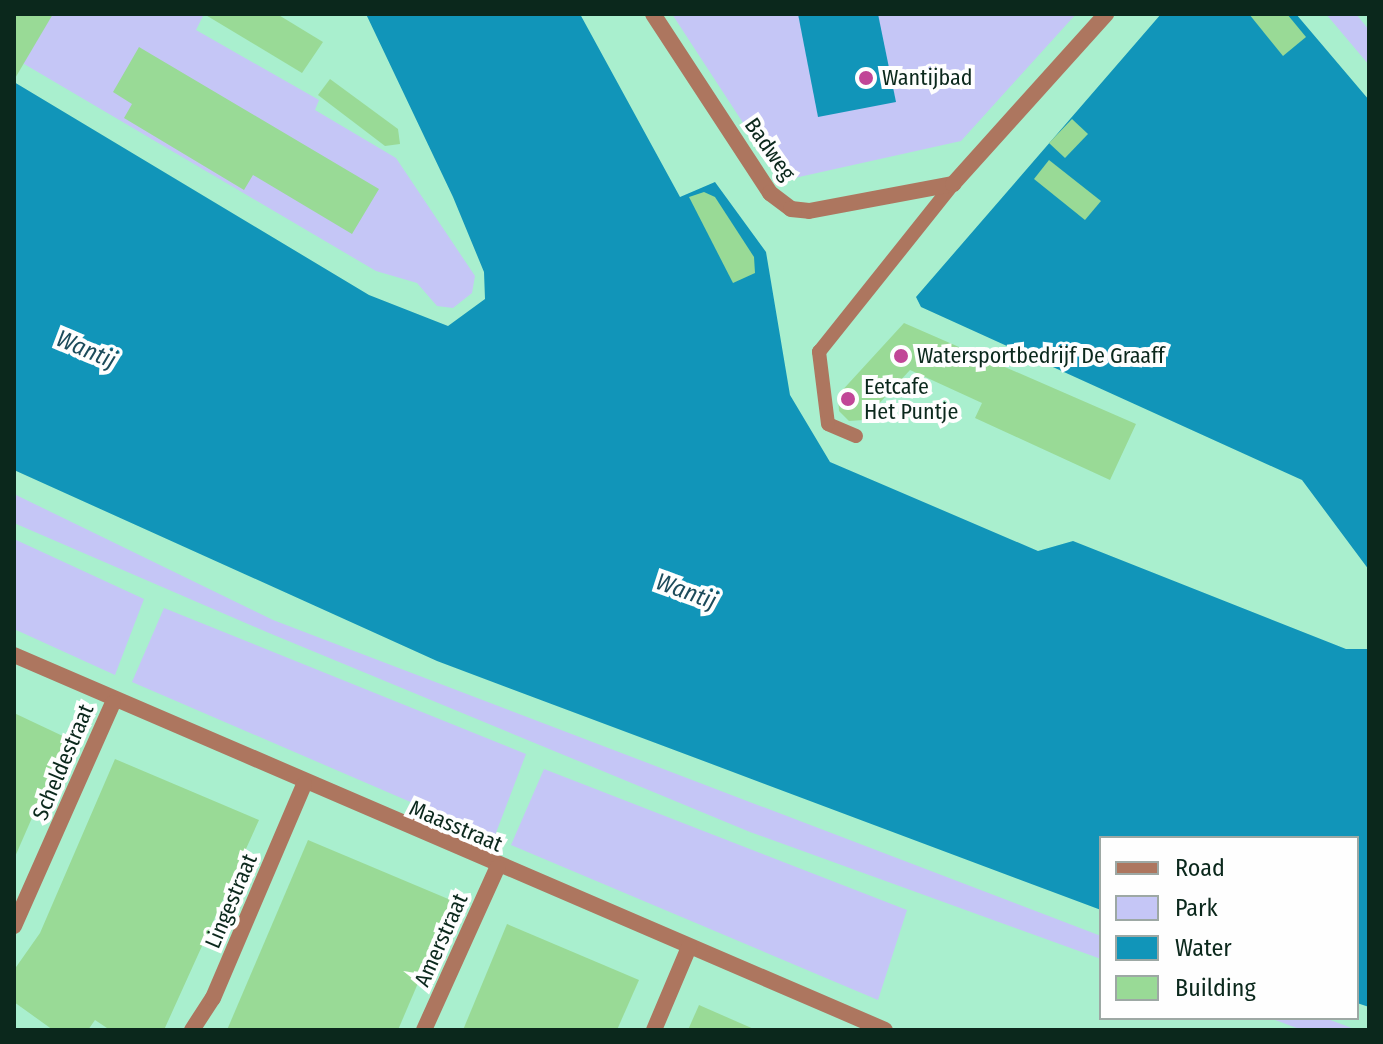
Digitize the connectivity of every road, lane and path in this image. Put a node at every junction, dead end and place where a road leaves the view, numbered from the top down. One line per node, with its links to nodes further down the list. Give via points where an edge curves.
1 (653, 14): 3 (street, Badweg, via 770,193 791,209)
2 (1106, 14): 3 (street)
3 (953, 184): 4 (lane, via 819,352 828,424)
4 (856, 436)
5 (14, 655): 6 (street, Maasstraat)
6 (113, 703): 7 (street, Maasstraat); 9 (street, Scheldestraat)
7 (304, 785): 8 (street, Maasstraat); 11 (street, Lingestraat, via 213,998)
8 (497, 868): 10 (street, Maasstraat); 12 (street, Amerstraat)
9 (14, 926)
10 (689, 947): 13 (street); 14 (street, Maasstraat)
11 (192, 1030)
12 (424, 1030)
13 (654, 1030)
14 (883, 1030)

